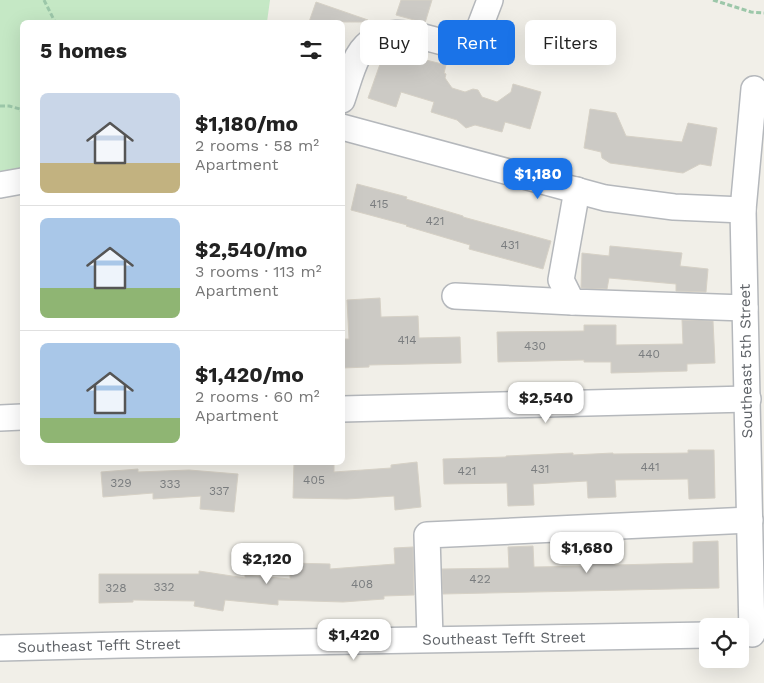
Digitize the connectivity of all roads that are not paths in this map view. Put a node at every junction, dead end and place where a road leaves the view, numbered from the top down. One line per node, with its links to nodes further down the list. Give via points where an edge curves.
1 (490, 0): 3 (street, via 470,47 401,33 385,34 366,44 357,58)
2 (754, 89): 8 (street, Southeast 5th Street)
3 (345, 92)
4 (345, 128): 7 (street)
5 (20, 181): 6 (street)
6 (0, 185)
7 (576, 190): 8 (street, via 604,198 648,204); 10 (street, via 562,280)
8 (743, 210): 11 (street, Southeast 5th Street)
9 (455, 296): 10 (street)
10 (572, 302): 11 (street)
11 (745, 308): 12 (street, Southeast 5th Street)
12 (748, 399): 13 (street); 16 (street, Southeast 5th Street)
13 (345, 409)
14 (20, 417): 15 (street)
15 (0, 418)
16 (750, 520): 17 (street, Southeast 5th Street); 19 (street, via 427,535)
17 (752, 634)
18 (699, 635): 19 (street, Southeast Tefft Street)
19 (430, 639): 20 (street, Southeast Tefft Street)
20 (0, 648)

